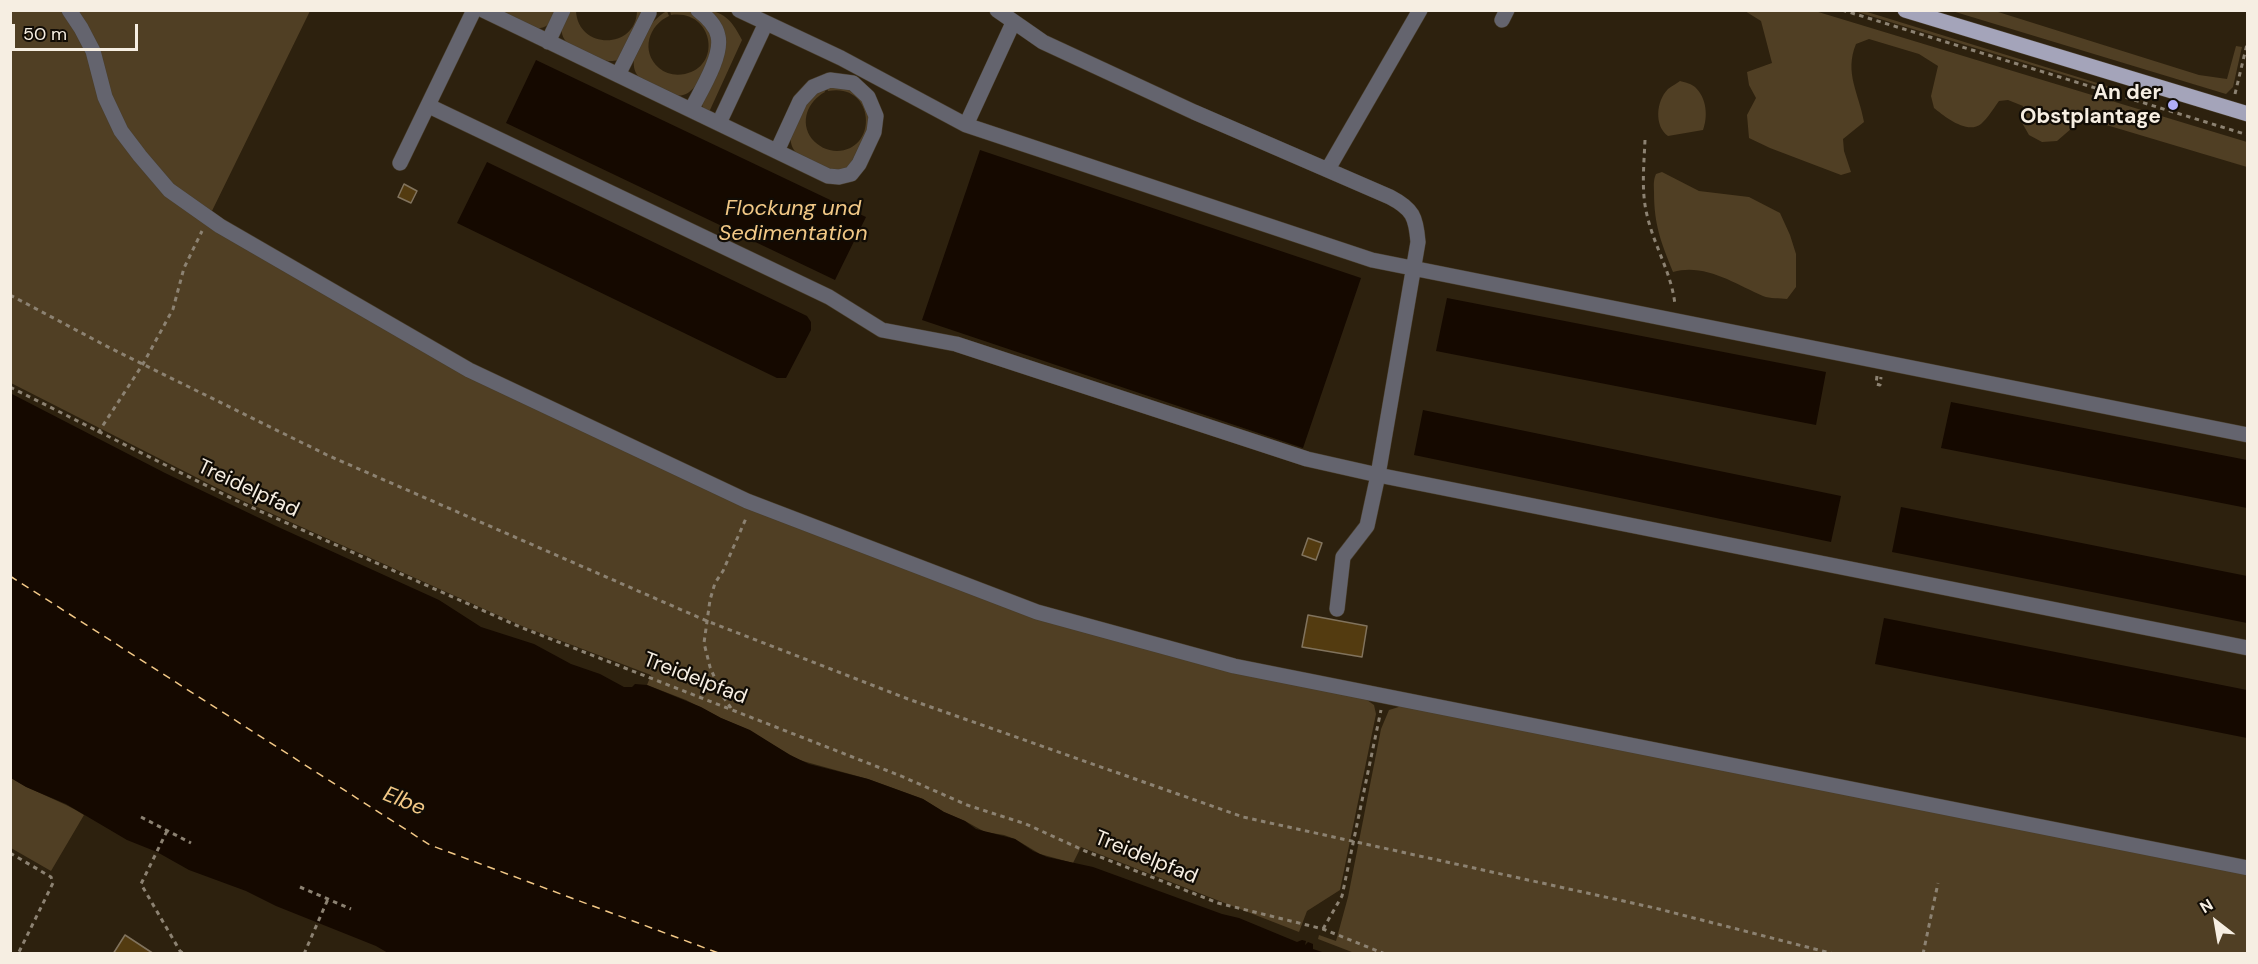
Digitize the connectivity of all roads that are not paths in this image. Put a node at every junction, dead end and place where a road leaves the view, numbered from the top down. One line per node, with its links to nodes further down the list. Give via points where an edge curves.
1 (69, 10): 28 (lane, via 93,51 105,97 121,131 169,190 309,279 469,370 753,504 1037,612 1233,666)
2 (474, 10): 15 (lane)
3 (483, 10): 13 (lane)
4 (563, 10): 13 (lane)
5 (698, 10): 16 (lane, via 709,18 718,36 716,58)
6 (738, 10): 11 (lane)
7 (997, 10): 12 (lane)
8 (1420, 10): 22 (lane)
9 (1905, 10): 17 (main road)
10 (651, 11): 14 (lane)
11 (766, 23): 18 (lane); 19 (lane)
12 (1013, 23): 19 (lane); 22 (lane, via 1042,42)
13 (548, 42): 14 (lane)
14 (618, 75): 16 (lane)
15 (429, 106): 21 (lane); 25 (lane, via 829,297 882,330 956,344 1307,459)
16 (691, 110): 18 (lane)
17 (2247, 114)
18 (719, 123): 20 (lane)
19 (966, 125): 23 (lane, via 1372,260)
20 (777, 151): 20 (lane, via 828,176 851,174 874,132 876,116 867,96 853,83 830,80 813,87 800,101)
21 (400, 163)
22 (1328, 169): 23 (lane, via 1407,207 1417,225)
23 (1413, 269): 24 (lane); 25 (lane)
24 (2247, 435)
25 (1378, 475): 26 (lane, via 1367,526 1343,557); 27 (lane)
26 (1337, 609)
27 (2247, 648)
28 (2247, 868)

